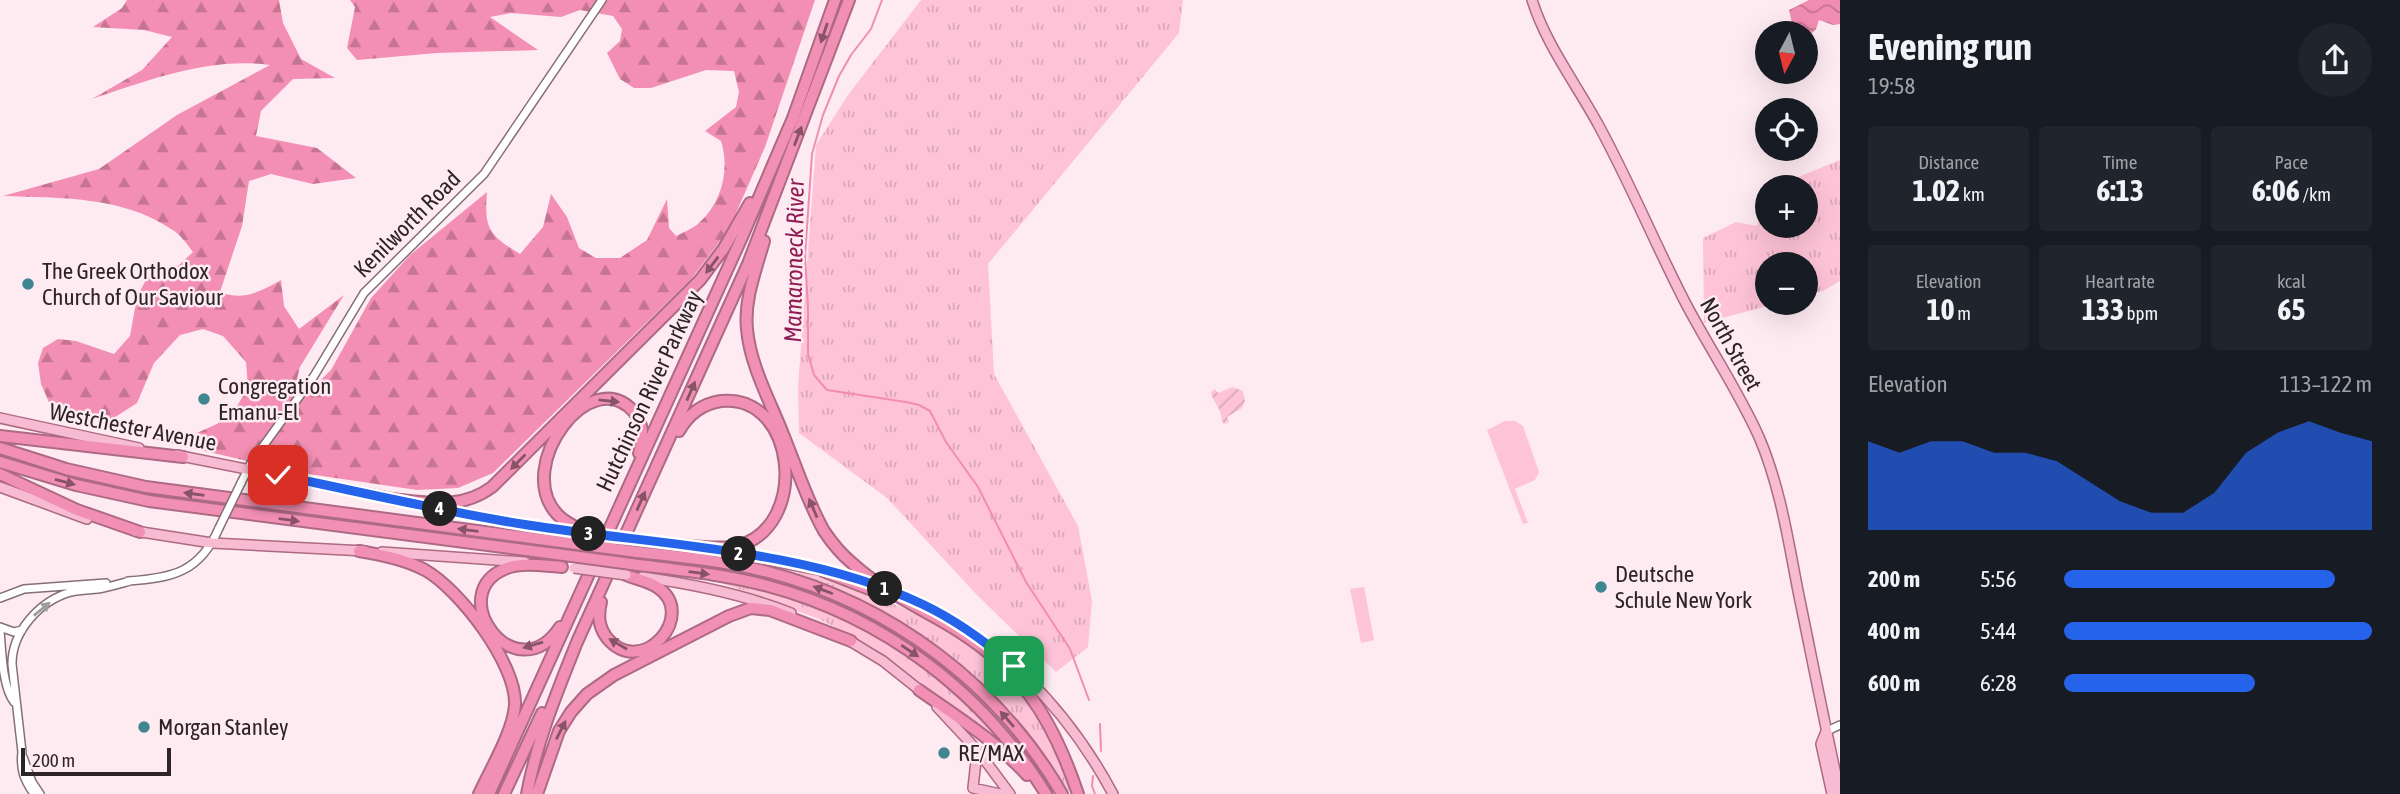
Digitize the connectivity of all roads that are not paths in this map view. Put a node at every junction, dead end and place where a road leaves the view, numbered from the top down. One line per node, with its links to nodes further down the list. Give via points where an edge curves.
1 (602, 0): 12 (street, Kenilworth Road, via 484,174 364,293 314,376)
2 (835, 0): 5 (highway, Hutchinson River Parkway, one-way to 5)
3 (849, 0): 6 (highway, Hutchinson River Parkway, one-way to 3)
4 (1532, 0): 39 (main road, North Street, via 1760,441 1785,524)
5 (773, 165): 16 (highway, Hutchinson River Parkway); 17 (highway, one-way to 17, via 700,280 495,485 455,503)
6 (786, 169): 14 (highway, Hutchinson River Parkway, one-way to 6); 28 (highway, one-way to 6, via 850,562 825,533 750,346 749,296)
7 (0, 418): 10 (main road, Westchester Avenue)
8 (0, 436): 10 (highway)
9 (0, 448): 53 (highway, one-way to 9, bridge, via 1027,742 984,694 934,652 888,621 831,593 779,575 734,565 155,488)
10 (183, 457): 12 (main road, Westchester Avenue)
11 (0, 462): 52 (highway, one-way to 52, bridge, via 76,485 166,504 767,585 870,626 928,663 972,701 1009,742)
12 (248, 469): 17 (main road, Westchester Avenue); 20 (street, Kenilworth Road, bridge)
13 (0, 474): 18 (highway, via 77,510)
14 (653, 476): 21 (highway, via 687,419 712,403 733,401 753,408 769,422 779,441 785,490 779,510 766,528 734,546); 23 (highway, Hutchinson River Parkway, one-way to 14)
15 (0, 487): 18 (main road, via 77,516)
16 (624, 495): 19 (highway, one-way to 16, via 553,510 543,473 559,431 581,408 597,400 623,403 642,428 641,449); 29 (highway, Hutchinson River Parkway)
17 (392, 499): 19 (main road, Westchester Avenue)
18 (140, 532): 20 (main road)
19 (590, 534): 21 (main road, Westchester Avenue, bridge)
20 (212, 543): 22 (main road); 27 (street, Kenilworth Road, via 206,554 179,573)
21 (678, 545): 25 (main road)
22 (359, 551): 24 (main road); 45 (highway, via 406,561 443,582 507,668 514,693 513,717)
23 (611, 566): 26 (highway, one-way to 23, via 659,588 671,608 665,636 642,650 618,646 601,626 599,610); 35 (highway, Hutchinson River Parkway)
24 (562, 567): 26 (main road, bridge); 29 (highway, one-way to 24, via 555,633 537,646 508,646 485,624 483,594 499,572 516,566)
25 (823, 571): 28 (main road); 31 (highway)
26 (626, 575): 34 (main road, via 757,600)
27 (130, 581): 30 (street, Kenilworth Road, via 24,589); 33 (street, Kenilworth Road, one-way to 27, via 40,609 61,596)
28 (892, 591): 31 (highway); 55 (main road, via 979,638 1014,666 1085,747)
29 (577, 597): 46 (highway, Hutchinson River Parkway)
30 (0, 598)
31 (925, 612): 54 (highway, via 982,647 1024,687 1054,733)
32 (0, 629): 33 (street); 37 (street, Kenilworth Road, via 4,671)
33 (23, 629): 37 (street, Kenilworth Road, via 12,656)
34 (851, 641): 36 (main road); 49 (highway, one-way to 34, via 559,732 584,697 609,677 734,613 751,608 771,610)
35 (577, 642): 47 (highway); 48 (highway, Hutchinson River Parkway, via 546,718)
36 (919, 690): 40 (main road); 52 (highway, via 1003,752)
37 (14, 702): 41 (street, Kenilworth Road)
38 (1840, 724): 39 (street)
39 (1825, 732): 42 (main road, North Street); 56 (main road, North Street, via 1821,744)
40 (972, 744): 50 (main road, via 976,761 973,788); 51 (main road)
41 (22, 752): 43 (street, Kenilworth Road, via 20,766); 44 (street, Kenilworth Road)
42 (1840, 793)
43 (34, 794)
44 (40, 794)
45 (479, 794)
46 (489, 794)
47 (504, 794)
48 (527, 794)
49 (537, 794)
50 (1000, 794)
51 (1010, 794)
52 (1044, 794)
53 (1062, 794)
54 (1078, 794)
55 (1113, 794)
56 (1832, 794)

